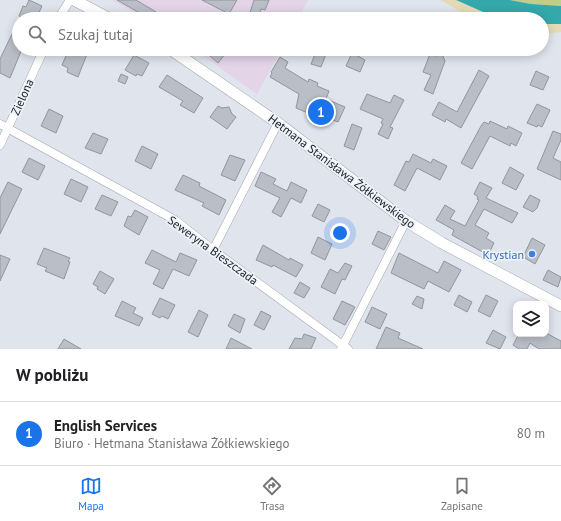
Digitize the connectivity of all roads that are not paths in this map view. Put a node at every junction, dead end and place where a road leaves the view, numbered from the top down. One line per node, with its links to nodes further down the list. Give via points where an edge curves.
1 (70, 0): 3 (street)
2 (74, 0): 4 (street)
3 (62, 12)
4 (97, 12)
5 (41, 56): 9 (street, Zielona)
6 (180, 56): 7 (street, Hetmana Stanisława Żółkiewskiego)
7 (278, 123): 11 (street, Hetmana Stanisława Żółkiewskiego); 12 (street)
8 (0, 124): 9 (street, Seweryna Bieszczada)
9 (8, 128): 10 (street, Zielona); 12 (street, Seweryna Bieszczada, via 175,220)
10 (0, 145)
11 (406, 220): 13 (street, Hetmana Stanisława Żółkiewskiego, via 442,243); 14 (street)
12 (213, 250): 14 (street, Seweryna Bieszczada)
13 (561, 306)
14 (344, 348)

